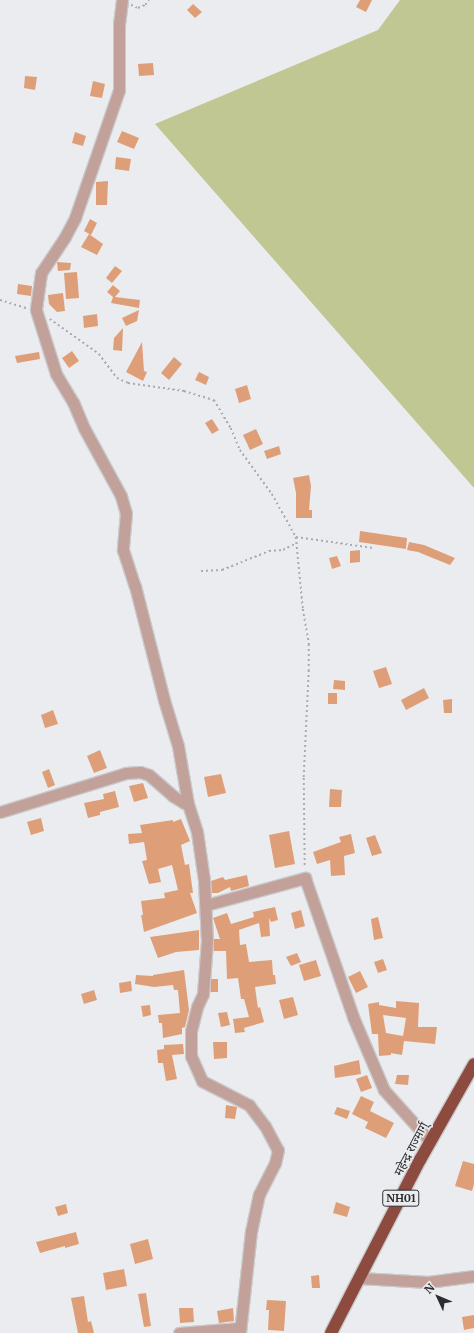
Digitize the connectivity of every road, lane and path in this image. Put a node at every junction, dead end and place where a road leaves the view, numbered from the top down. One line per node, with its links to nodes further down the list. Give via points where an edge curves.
1 (122, 0): 2 (path, via 138,8); 4 (street, via 118,90 74,218 65,237 41,273)
2 (149, 0)
3 (0, 300): 4 (path)
4 (36, 310): 5 (path, via 99,354 118,378 128,383 184,391 214,400 231,428 240,450 272,494); 9 (street, via 56,374 121,496 126,513 123,550 178,746)
5 (296, 537): 6 (path); 7 (path)
6 (297, 543): 8 (path, via 222,570); 11 (path, via 309,651 304,778)
7 (374, 548)
8 (201, 571)
9 (188, 804): 10 (street, via 140,772 126,773); 12 (street, via 197,832)
10 (0, 812)
11 (305, 878): 12 (street); 14 (street, via 353,1017 384,1090)
12 (206, 905): 17 (street, via 204,986 191,1031 191,1056 202,1081 249,1105 266,1126 278,1150 275,1163 259,1194 251,1231)
13 (474, 1064): 14 (highway, महेन्द्र राज्मार्ग् / NH01)
14 (430, 1141): 16 (highway, महेन्द्र राज्मार्ग् / NH01)
15 (474, 1276): 16 (street, via 428,1282)
16 (360, 1278): 19 (highway, महेन्द्र राज्मार्ग् / NH01)
17 (240, 1331): 18 (street)
18 (179, 1333)
19 (331, 1333)

